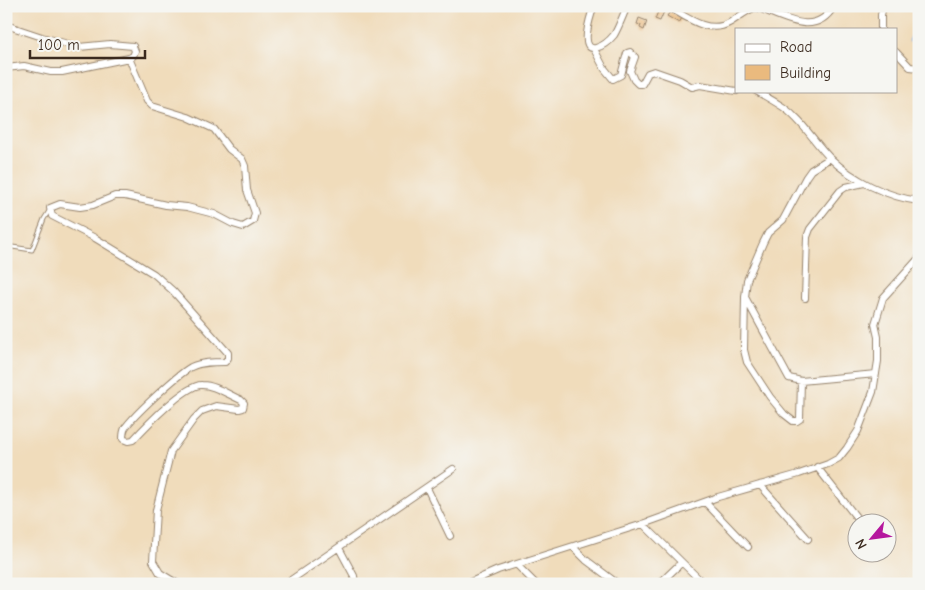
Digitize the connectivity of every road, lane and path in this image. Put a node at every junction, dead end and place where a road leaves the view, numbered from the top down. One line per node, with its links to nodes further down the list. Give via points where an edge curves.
1 (112, 6): 7 (street)
2 (594, 6): 10 (street, via 587,34 590,47)
3 (627, 6): 10 (street, via 615,34 600,48)
4 (667, 6): 5 (street, via 698,24 717,28 756,7 781,18 811,24 829,15)
5 (834, 6)
6 (884, 6): 9 (street)
7 (101, 7)
8 (6, 24): 12 (street, via 79,47 133,46 136,51)
9 (881, 28)
10 (594, 49): 15 (street, via 613,79 621,75 630,52 635,57 630,71 638,84 642,84 648,73 654,70 692,87 700,85)
11 (898, 54): 14 (street, via 910,67)
12 (129, 58): 13 (street, via 62,72 24,66); 20 (street, via 152,106 214,130 242,160 255,213 254,221 244,227 214,214 125,196 80,207 60,204)
13 (6, 68)
14 (919, 68)
15 (735, 90)
16 (758, 92): 17 (street, via 787,111)
17 (830, 158): 18 (street); 23 (street, via 810,170 783,220 768,233 747,280)
18 (864, 183): 19 (street); 24 (street, via 840,191 810,230)
19 (919, 202)
20 (49, 211): 21 (lane, via 32,250); 42 (street, via 52,216 96,238 154,274 228,352 225,362 209,362 182,372 122,433 123,439 133,440 190,387 200,384 244,403 239,409 216,406 202,412 194,418 171,451 156,510 154,561 160,573)
21 (6, 246)
22 (919, 258): 25 (street, via 883,298 875,324 878,337)
23 (745, 297): 26 (street, via 789,378); 26 (street, via 744,350 747,362 770,397 793,421 800,419)
24 (805, 298)
25 (876, 374): 26 (street); 27 (street, via 873,392 858,431 835,460)
26 (801, 381)
27 (817, 468): 29 (street); 32 (street)
28 (453, 469): 30 (street)
29 (760, 485): 31 (street); 35 (street)
30 (427, 488): 34 (street); 38 (street)
31 (706, 502): 33 (street); 37 (street)
32 (852, 512)
33 (643, 524): 36 (street); 39 (street)
34 (450, 536)
35 (808, 539)
36 (573, 547): 40 (street); 48 (street)
37 (748, 547)
38 (339, 548): 41 (street); 45 (street)
39 (682, 563): 49 (street); 50 (street)
40 (517, 565): 46 (street); 47 (street)
41 (295, 576): 43 (street); 44 (street)
42 (178, 584)
43 (285, 584)
44 (299, 584)
45 (355, 584)
46 (466, 584)
47 (536, 584)
48 (618, 584)
49 (658, 584)
50 (704, 584)

